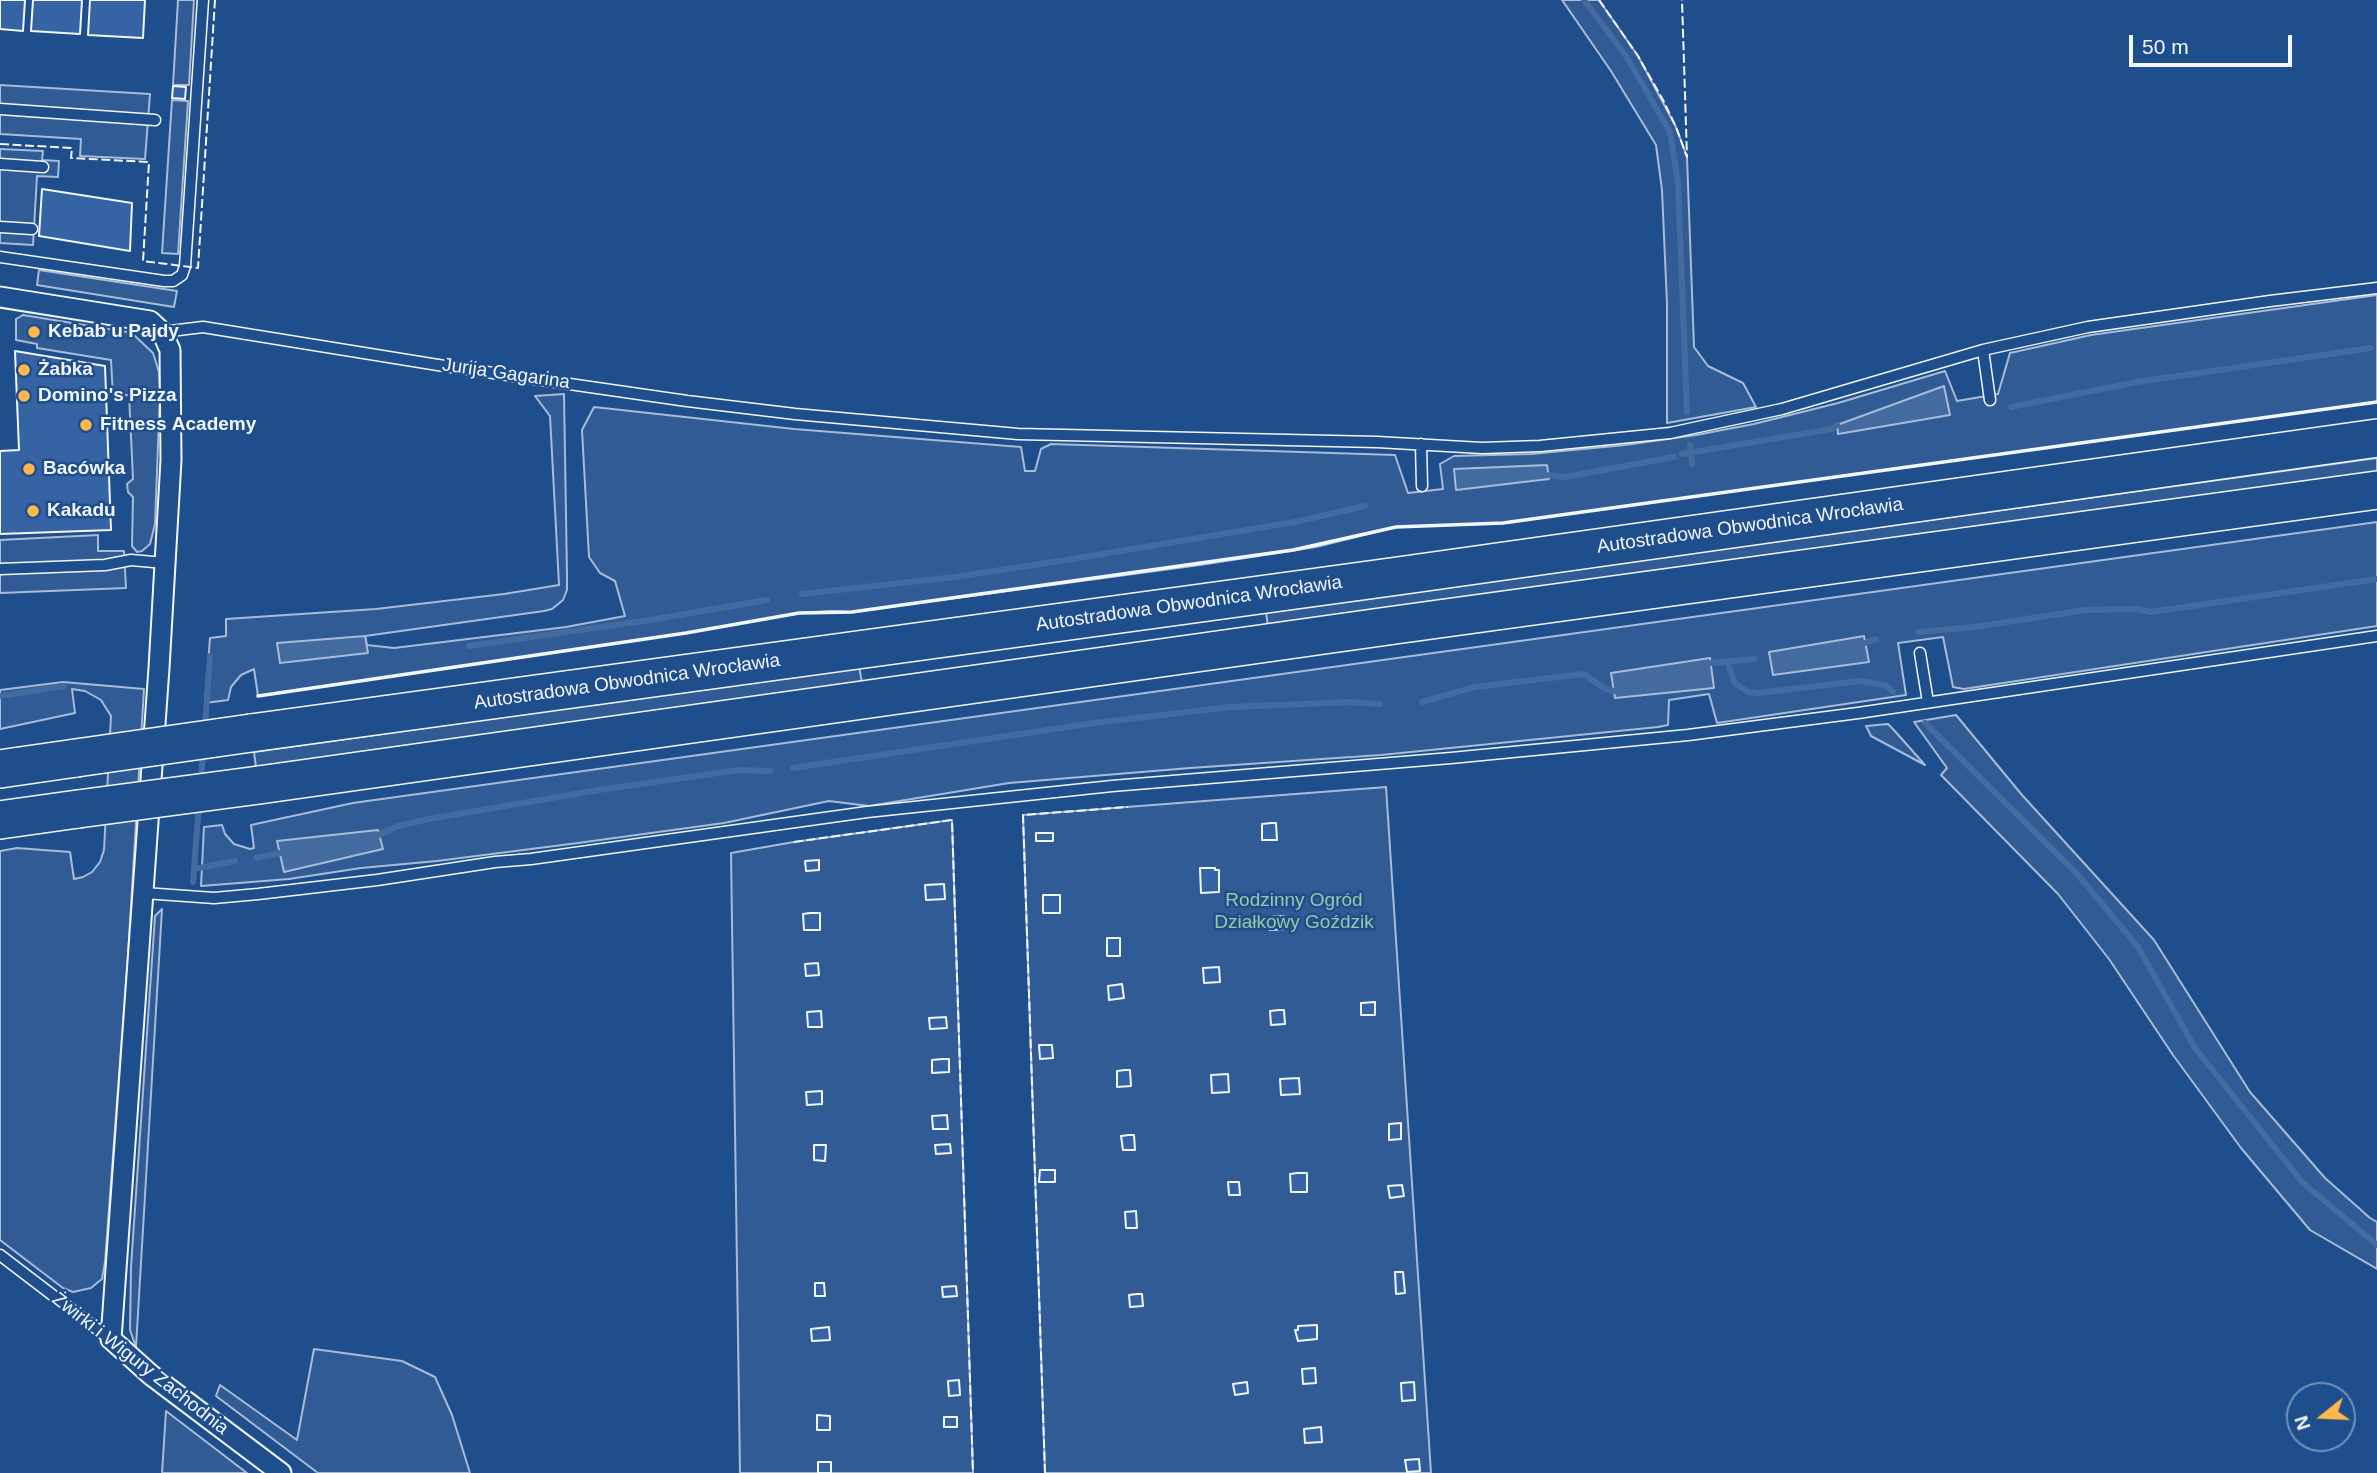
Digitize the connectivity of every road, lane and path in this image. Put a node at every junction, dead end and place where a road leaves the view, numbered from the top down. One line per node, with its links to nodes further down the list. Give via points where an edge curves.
1 (203, 0): 8 (lane, via 182,275 164,282)
2 (0, 109): 3 (lane)
3 (155, 120)
4 (0, 164): 5 (lane)
5 (43, 167)
6 (0, 227): 7 (lane)
7 (32, 229)
8 (0, 257)
9 (2377, 288): 12 (lane, Jurija Gagarina, via 2088,327)
10 (0, 297): 11 (street, via 150,321)
11 (162, 332): 15 (lane, Jurija Gagarina, via 203,327 687,401 1018,434); 18 (street, via 170,350 171,376)
12 (1983, 350): 13 (lane); 15 (lane, Jurija Gagarina, via 1782,409 1670,433 1528,446)
13 (1990, 400)
14 (2377, 438): 23 (highway, Autostradowa Obwodnica Wrocławia, bridge)
15 (1421, 444): 16 (lane)
16 (1422, 486)
17 (2377, 490): 24 (highway, bridge)
18 (165, 563): 19 (lane, via 131,560); 25 (street)
19 (0, 569)
20 (2377, 636): 22 (lane)
21 (1920, 653): 22 (lane)
22 (1928, 702): 25 (lane, via 1688,735 867,812 258,894 214,898)
23 (0, 769)
24 (0, 820)
25 (144, 893): 27 (street)
26 (0, 1255): 27 (lane, Żwirki i Wigury Zachodnia)
27 (111, 1339): 28 (street, Żwirki i Wigury Zachodnia, via 151,1375)
28 (281, 1473)

